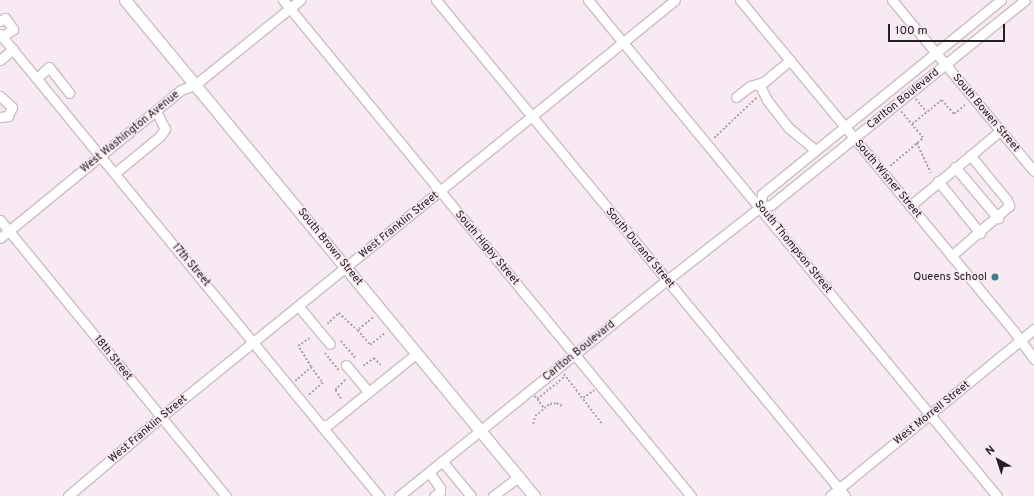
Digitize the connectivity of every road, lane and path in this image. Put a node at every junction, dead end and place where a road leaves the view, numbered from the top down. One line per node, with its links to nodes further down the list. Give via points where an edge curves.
1 (125, 0): 21 (main road, South Brown Street)
2 (283, 0): 11 (street, South Higby Street)
3 (300, 0): 11 (street, West Washington Avenue)
4 (436, 0): 34 (street, South Durand Street)
5 (588, 0): 14 (street, South Thompson Street)
6 (675, 0): 14 (street, West Franklin Street)
7 (740, 0): 18 (street, South Wisner Street)
8 (892, 0): 16 (street, South Bowen Street)
9 (1001, 0): 16 (street, Carlton Boulevard)
10 (1026, 0): 19 (street, Carlton Boulevard)
11 (290, 9): 21 (street, West Washington Avenue); 50 (street, South Higby Street)
12 (0, 21): 13 (street, via 5,18 13,29)
13 (1, 36): 15 (street, 17th Street)
14 (623, 43): 34 (street, West Franklin Street); 52 (street, South Thompson Street)
15 (12, 49): 17 (street); 20 (street, 17th Street)
16 (936, 53): 19 (street, South Bowen Street); 36 (street, Carlton Boulevard)
17 (0, 60)
18 (790, 60): 22 (street); 36 (street, South Wisner Street)
19 (946, 64): 37 (street, South Bowen Street); 39 (street, Carlton Boulevard)
20 (36, 78): 24 (street, via 49,67); 43 (street, 17th Street)
21 (196, 84): 30 (street, West Washington Avenue, via 182,90); 59 (main road, South Brown Street)
22 (761, 88): 26 (street, via 750,86); 38 (path); 41 (street, via 789,128)
23 (0, 90): 28 (street)
24 (69, 93)
25 (0, 96): 28 (street)
26 (736, 97)
27 (916, 99): 32 (path)
28 (10, 102): 33 (street, via 10,112)
29 (966, 104): 32 (path, via 954,114 942,100)
30 (156, 111): 43 (street, West Washington Avenue); 47 (street, via 164,128 160,136)
31 (900, 111): 35 (path)
32 (927, 112): 35 (path)
33 (0, 117)
34 (532, 117): 50 (street, West Franklin Street); 60 (street, South Durand Street)
35 (911, 125): 40 (path, via 923,138)
36 (844, 127): 39 (street, South Wisner Street); 41 (street, Carlton Boulevard)
37 (1001, 130): 42 (street); 46 (street, South Bowen Street)
38 (714, 138)
39 (854, 139): 51 (street, South Wisner Street); 52 (street, Carlton Boulevard, via 771,205)
40 (917, 143): 44 (path); 48 (path)
41 (815, 150): 52 (street, Carlton Boulevard, via 762,194)
42 (970, 155): 45 (street); 53 (street, via 1007,200 1008,210)
43 (100, 156): 47 (street, 17th Street); 55 (street, West Washington Avenue)
44 (890, 166)
45 (955, 167): 49 (street); 53 (street)
46 (1034, 171)
47 (115, 173): 70 (street, 17th Street)
48 (931, 173)
49 (938, 181): 51 (street); 56 (street)
50 (440, 191): 59 (street, West Franklin Street); 74 (street, South Higby Street)
51 (910, 206): 58 (street, South Wisner Street)
52 (760, 207): 60 (street, Carlton Boulevard); 94 (street, South Thompson Street)
53 (998, 218): 56 (street)
54 (0, 220): 55 (street, 18th Street)
55 (9, 231): 57 (street, West Washington Avenue); 95 (street, 18th Street)
56 (980, 233): 58 (street)
57 (0, 238)
58 (952, 256): 68 (street, South Wisner Street)
59 (348, 268): 61 (street, West Franklin Street); 72 (main road, South Brown Street)
60 (667, 280): 74 (street, Carlton Boulevard); 103 (street, South Durand Street)
61 (299, 307): 70 (street, West Franklin Street); 71 (street)
62 (373, 318): 65 (path)
63 (327, 324): 65 (path, via 339,313)
64 (1034, 329): 68 (street, West Morrell Street)
65 (358, 330): 66 (path, via 370,345)
66 (385, 333)
67 (311, 337): 79 (path, via 298,346)
68 (1020, 340): 76 (street, South Wisner Street); 94 (street, West Morrell Street)
69 (341, 341): 75 (path)
70 (255, 343): 95 (street, West Franklin Street); 98 (street, 17th Street)
71 (330, 344)
72 (417, 353): 86 (street); 99 (main road, South Brown Street)
73 (325, 354): 80 (path)
74 (574, 354): 99 (street, Carlton Boulevard); 112 (street, South Higby Street)
75 (356, 358)
76 (1034, 359)
77 (363, 366): 78 (path, via 374,358)
78 (382, 366)
79 (311, 367): 84 (path); 88 (path, via 323,383)
80 (343, 368): 86 (street)
81 (563, 373): 82 (path)
82 (565, 376): 89 (path); 91 (path)
83 (346, 379): 90 (path, via 335,390)
84 (294, 382)
85 (595, 388): 89 (path)
86 (368, 392): 98 (street, via 329,424)
87 (534, 396): 91 (path)
88 (306, 397)
89 (583, 398): 97 (path)
90 (341, 399)
91 (537, 399): 93 (path)
92 (564, 404): 93 (path, via 550,404)
93 (544, 408): 96 (path, via 535,416)
94 (930, 414): 103 (street, West Morrell Street); 114 (street, South Thompson Street)
95 (162, 416): 104 (street, West Franklin Street); 106 (street, 18th Street)
96 (533, 424)
97 (603, 424)
98 (322, 426): 107 (street, 17th Street)
99 (480, 432): 100 (street, Carlton Boulevard); 102 (main road, South Brown Street)
100 (442, 461): 101 (street, Carlton Boulevard); 110 (street)
101 (429, 472): 108 (street, Carlton Boulevard); 109 (street, via 440,488 440,492)
102 (518, 476): 105 (main road, South Brown Street); 111 (street)
103 (842, 492): 113 (street, West Morrell Street)
104 (72, 495)
105 (531, 495)
106 (226, 496)
107 (379, 496)
108 (398, 496)
109 (434, 496)
110 (471, 496)
111 (493, 496)
112 (691, 496)
113 (830, 496)
114 (997, 496)

